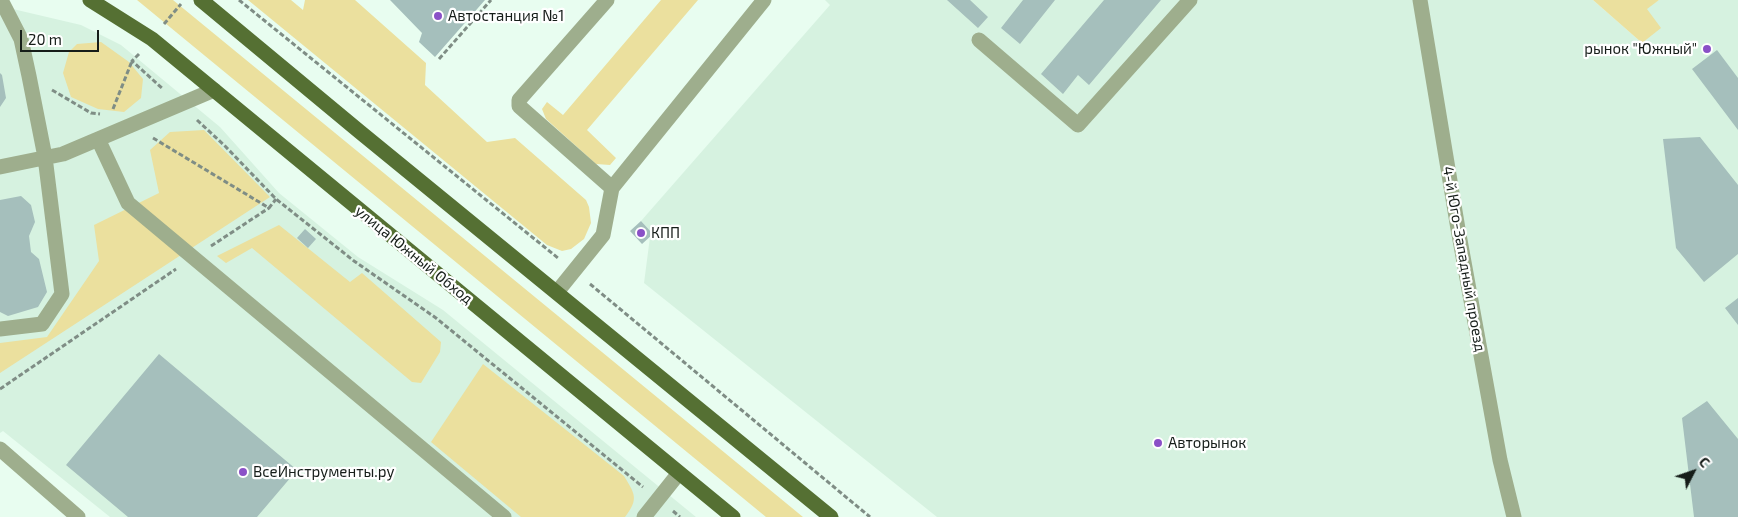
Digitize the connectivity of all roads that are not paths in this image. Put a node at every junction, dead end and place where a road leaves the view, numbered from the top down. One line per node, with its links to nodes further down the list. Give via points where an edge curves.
1 (2, 0): 11 (lane, via 21,39)
2 (90, 0): 9 (main road, улица Южный Обход, via 152,39)
3 (201, 0): 14 (main road)
4 (607, 0): 13 (lane, via 519,100 519,106)
5 (764, 0): 13 (lane)
6 (1190, 0): 8 (lane, via 1078,125)
7 (1420, 0): 23 (lane, 4-й Юго-Западный проезд, via 1458,230 1500,460)
8 (979, 40)
9 (214, 90): 10 (lane); 17 (main road, улица Южный Обход)
10 (98, 139): 11 (lane, via 63,154); 19 (lane, via 128,202)
11 (45, 157): 12 (lane); 15 (lane, via 62,294 42,324)
12 (0, 167)
13 (612, 188): 14 (lane, via 603,235)
14 (557, 292): 22 (main road)
15 (0, 329)
16 (0, 450): 18 (lane)
17 (680, 473): 20 (lane); 21 (main road, улица Южный Обход)
18 (78, 517)
19 (504, 517)
20 (644, 517)
21 (733, 517)
22 (831, 517)
23 (1514, 517)

